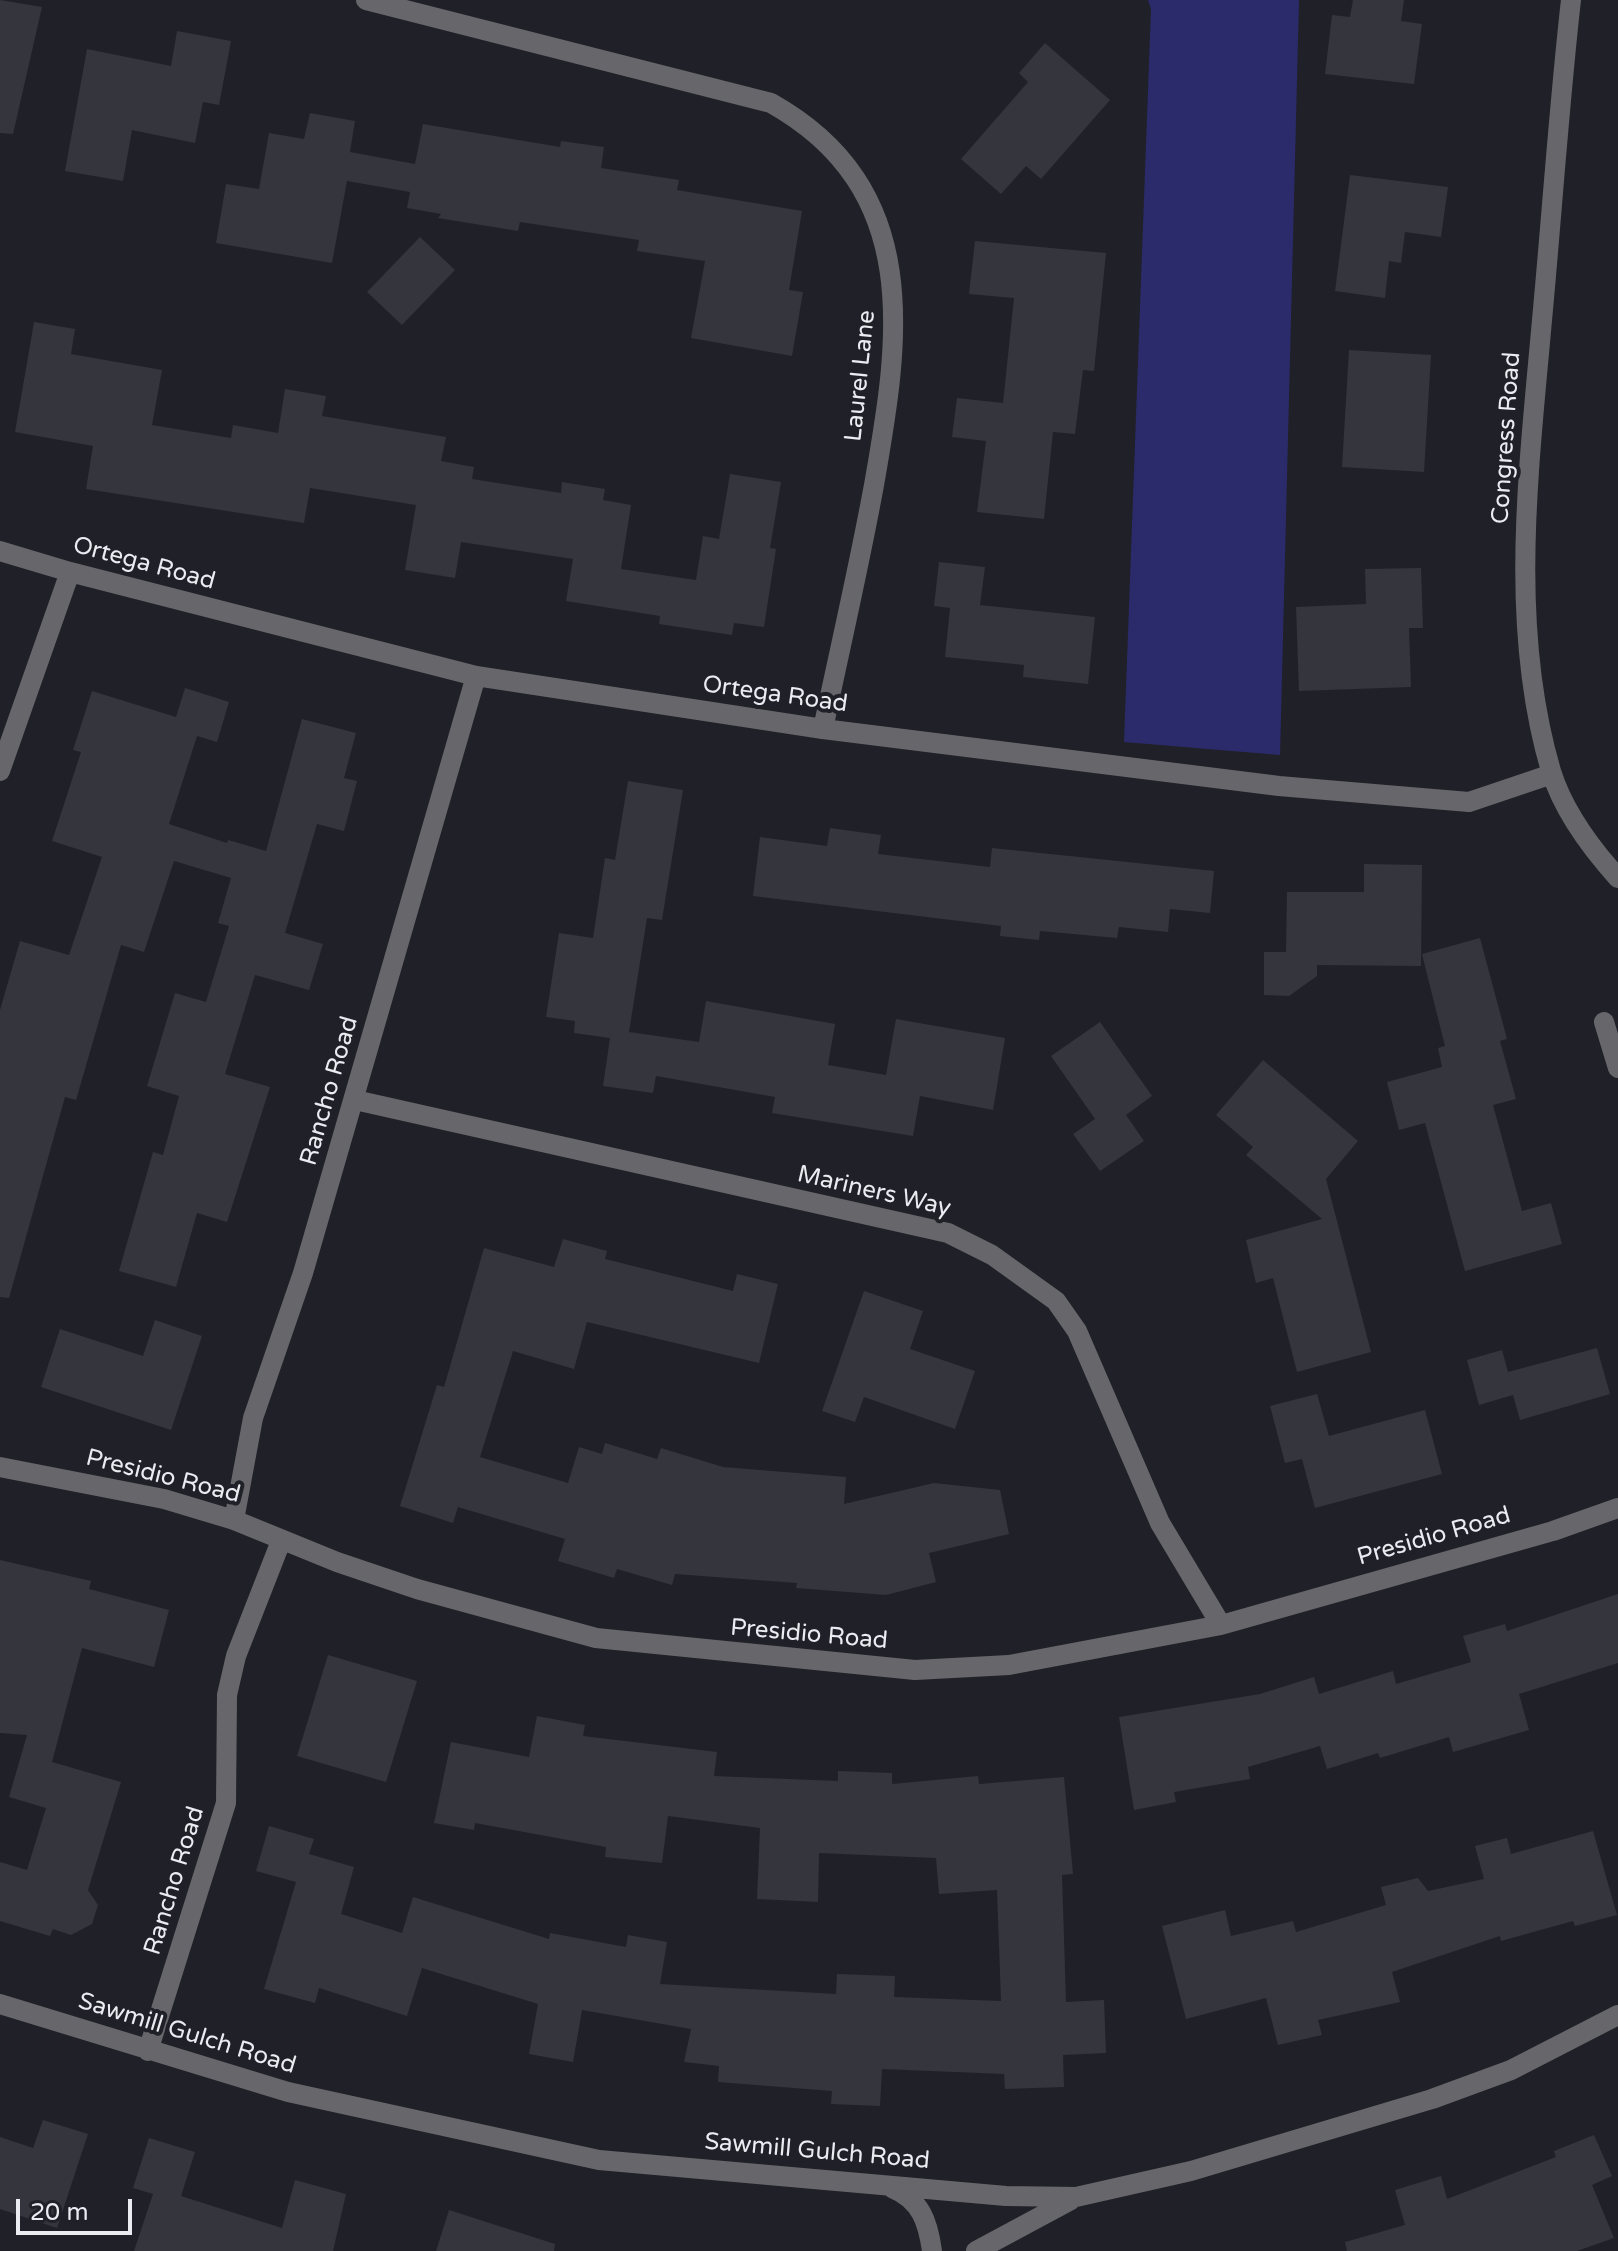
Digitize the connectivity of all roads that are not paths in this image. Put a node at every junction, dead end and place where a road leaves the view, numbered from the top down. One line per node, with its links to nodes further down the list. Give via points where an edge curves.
1 (366, 0): 6 (street, Laurel Lane, via 771,103 806,123 840,155 865,196 886,248 895,303 891,389)
2 (1571, 0): 8 (street, Congress Road, via 1525,501 1536,712)
3 (0, 551): 4 (street, Ortega Road)
4 (70, 572): 5 (street, Ortega Road); 7 (street)
5 (476, 676): 6 (street, Ortega Road); 12 (street, Rancho Road)
6 (823, 729): 8 (street, Ortega Road, via 1279,786 1469,802)
7 (0, 771)
8 (1552, 774): 9 (street, Congress Road, via 1567,807)
9 (1611, 870)
10 (1604, 1022): 11 (street)
11 (1618, 1068)
12 (355, 1100): 15 (street, Rancho Road, via 253,1418); 17 (street, Mariners Way, via 948,1233 992,1255 1056,1301 1077,1331 1160,1523)
13 (0, 1467): 15 (street, Presidio Road, via 164,1499)
14 (1618, 1508): 17 (street, Presidio Road)
15 (234, 1520): 16 (street, Presidio Road)
16 (281, 1541): 17 (street, Presidio Road, via 417,1589 553,1628 671,1648 806,1662 915,1670 1009,1665); 20 (street, Rancho Road, via 236,1656 227,1695 226,1803)
17 (1221, 1625)
18 (0, 2004): 20 (street, Sawmill Gulch Road)
19 (1618, 2015): 22 (street, Sawmill Gulch Road, via 1511,2070 1432,2099 1191,2171)
20 (148, 2051): 21 (street, Sawmill Gulch Road, via 288,2092 599,2160)
21 (880, 2183): 22 (street, Sawmill Gulch Road); 23 (street, via 912,2198 923,2214)
22 (1076, 2197): 24 (street)
23 (932, 2251)
24 (976, 2251)

